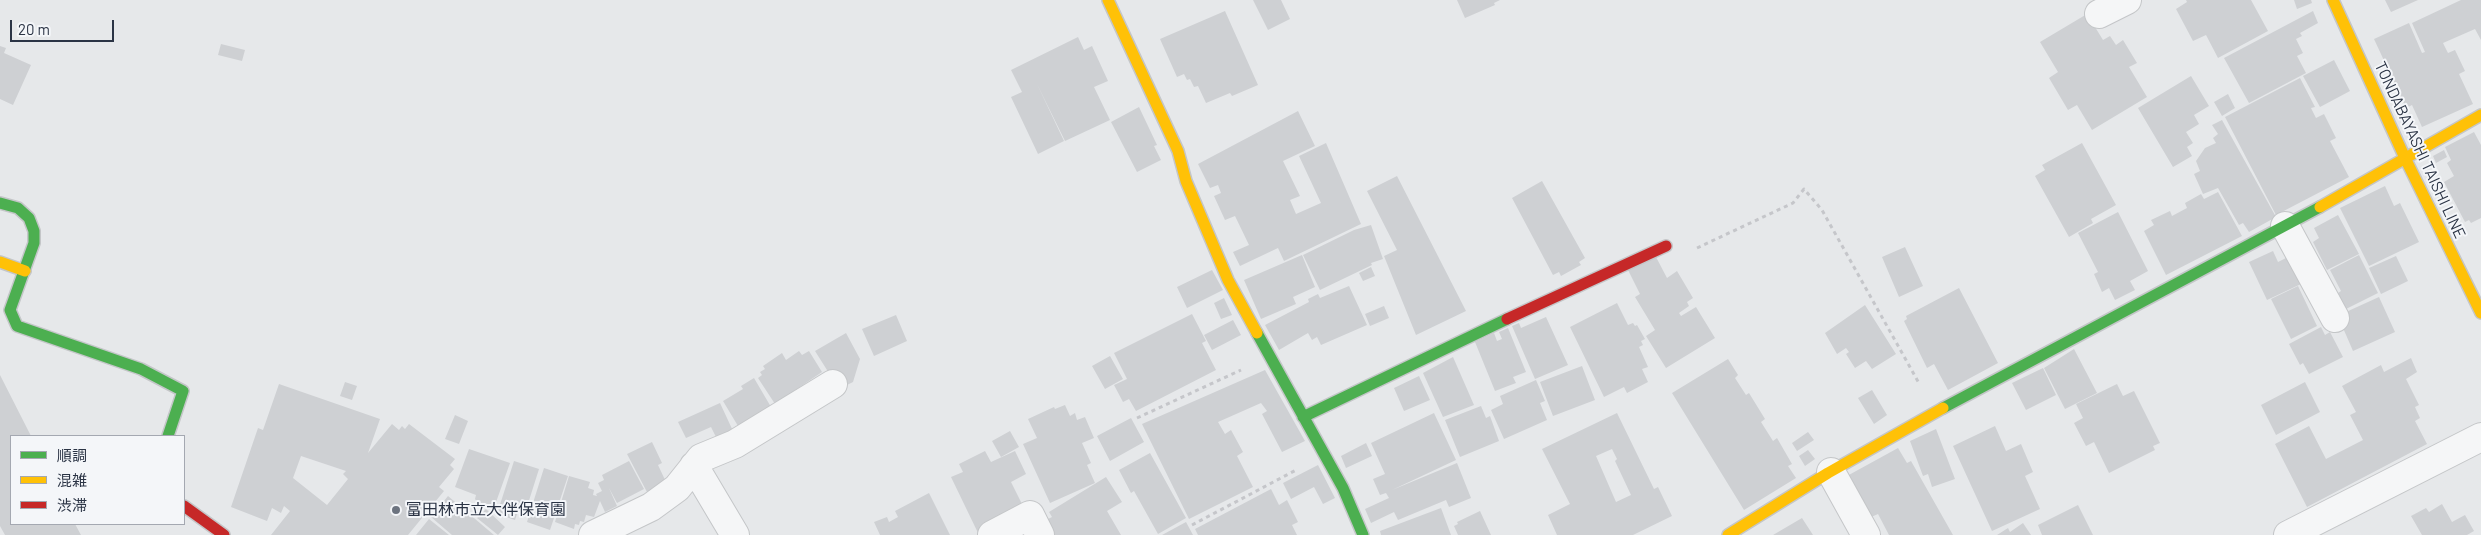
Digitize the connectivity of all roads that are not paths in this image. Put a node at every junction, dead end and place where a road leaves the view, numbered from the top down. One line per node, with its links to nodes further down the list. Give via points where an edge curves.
1 (1108, 0): 15 (street, via 1178,151 1186,181 1228,280)
2 (2126, 0): 4 (street)
3 (2333, 0): 6 (street, TONDABAYASHI TAISHI LINE)
4 (2098, 14)
5 (2481, 115): 6 (street)
6 (2405, 158): 8 (street); 12 (street, TONDABAYASHI TAISHI LINE)
7 (0, 202): 11 (street, via 18,208 30,218 34,243)
8 (2285, 226): 13 (street); 19 (street, via 1935,412)
9 (1666, 246): 15 (street)
10 (0, 262): 11 (street)
11 (25, 271): 16 (street, via 10,310 17,326 141,369 183,391)
12 (2481, 313)
13 (2334, 318)
14 (833, 384): 18 (street, via 735,444 701,458)
15 (1303, 417): 26 (street, via 1343,488)
16 (168, 435)
17 (2481, 437): 29 (street)
18 (694, 466): 22 (street, via 677,488 651,507); 23 (street)
19 (1830, 472): 27 (street); 28 (street)
20 (185, 507): 21 (street)
21 (224, 535)
22 (593, 535)
23 (736, 535)
24 (992, 535): 25 (street, via 1030,515)
25 (1040, 535)
26 (1363, 535)
27 (1728, 535)
28 (1866, 535)
29 (2288, 535)

